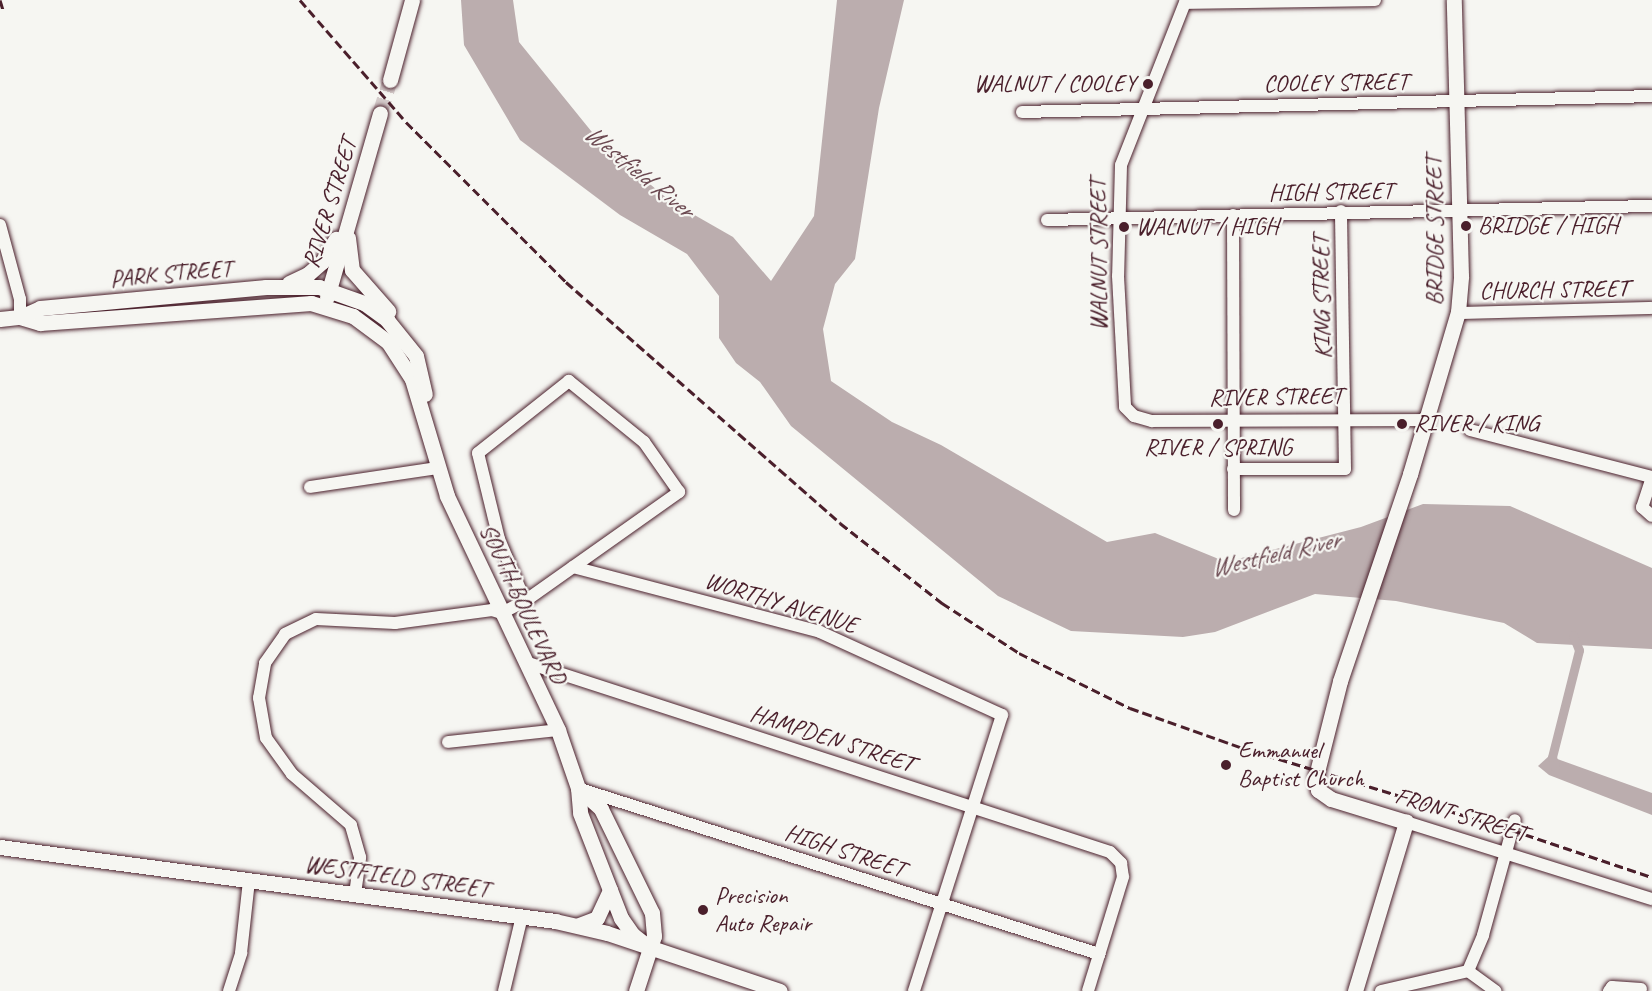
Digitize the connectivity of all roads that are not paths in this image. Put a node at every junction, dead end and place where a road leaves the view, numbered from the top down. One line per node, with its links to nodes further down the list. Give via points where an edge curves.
1 (412, 0): 5 (main road)
2 (1375, 0): 4 (street)
3 (1454, 0): 7 (main road, BRIDGE STREET)
4 (1186, 2): 8 (street, WALNUT STREET)
5 (390, 80)
6 (1652, 96): 7 (street, COOLEY STREET)
7 (1457, 101): 8 (street, COOLEY STREET); 13 (main road, BRIDGE STREET)
8 (1142, 109): 9 (street, COOLEY STREET); 16 (street, WALNUT STREET, via 1121,165)
9 (1022, 112)
10 (380, 113): 12 (main road, RIVER STREET)
11 (1652, 206): 13 (street, HIGH STREET)
12 (351, 210): 19 (main road, via 329,252 308,274); 20 (main road, RIVER STREET); 26 (main road, via 347,246 350,264 407,334)
13 (1459, 211): 14 (street, HIGH STREET); 23 (main road, BRIDGE STREET)
14 (1341, 212): 15 (street, HIGH STREET); 28 (street, KING STREET)
15 (1233, 215): 16 (street, HIGH STREET); 29 (street)
16 (1119, 219): 17 (street, HIGH STREET); 27 (street, WALNUT STREET, via 1122,392)
17 (1047, 220)
18 (0, 225): 24 (street, via 18,288)
19 (266, 287): 20 (main road, PARK STREET); 24 (main road, PARK STREET, via 40,308)
20 (328, 289): 21 (main road, RIVER STREET); 26 (main road, via 380,313)
21 (326, 306): 24 (main road, PARK STREET, via 274,303 40,323); 32 (main road, SOUTH BOULEVARD, via 366,323 397,352 412,379)
22 (1652, 308): 23 (street, CHURCH STREET)
23 (1458, 313): 30 (main road, BRIDGE STREET)
24 (20, 317): 25 (main road, PARK STREET)
25 (0, 319)
26 (416, 356): 32 (main road, SOUTH BOULEVARD)
27 (1129, 412): 29 (street, RIVER STREET, via 1152,421)
28 (1346, 418): 29 (street, RIVER STREET); 30 (street, RIVER STREET); 34 (street, KING STREET, via 1345,469)
29 (1232, 420): 34 (street)
30 (1426, 420): 39 (main road, BRIDGE STREET)
31 (1470, 430): 35 (street)
32 (429, 439): 33 (main road, SOUTH BOULEVARD)
33 (437, 468): 36 (street); 42 (main road, SOUTH BOULEVARD)
34 (1233, 469): 37 (street)
35 (1652, 477): 38 (street, via 1642,507)
36 (310, 487)
37 (1233, 510)
38 (1651, 516)
39 (1383, 559): 49 (main road, FRONT STREET, via 1332,706 1317,786 1331,799)
40 (573, 567): 41 (street); 41 (street, via 679,492 644,442 569,381 478,453 499,539); 47 (street, WORTHY AVENUE, via 820,632 1002,715)
41 (525, 602): 42 (street)
42 (502, 613): 43 (main road, SOUTH BOULEVARD); 54 (street, via 492,610 395,623 320,618 289,631 268,657 259,698 266,738 291,774 342,815 353,829 360,857)
43 (525, 662): 44 (main road, SOUTH BOULEVARD); 47 (street, HAMPDEN STREET)
44 (558, 730): 45 (street); 46 (main road, SOUTH BOULEVARD)
45 (448, 742)
46 (578, 788): 53 (main road, SOUTH BOULEVARD, via 580,813); 56 (street, HIGH STREET); 59 (main road, SOUTH BOULEVARD, via 601,809 648,903 655,927)
47 (973, 807): 56 (street); 60 (street, HAMPDEN STREET, via 1106,850 1121,863 1122,879)
48 (1515, 820): 51 (street)
49 (1406, 822): 51 (street, FRONT STREET); 69 (main road)
50 (0, 847): 52 (main road, WESTFIELD STREET)
51 (1507, 853): 55 (street, FRONT STREET); 61 (street, via 1480,945)
52 (249, 880): 54 (main road, WESTFIELD STREET); 63 (street, via 241,953)
53 (610, 890): 58 (main road, via 597,918); 59 (main road, SOUTH BOULEVARD, via 629,931)
54 (355, 894): 57 (main road, WESTFIELD STREET)
55 (1652, 899)
56 (942, 904): 60 (street, HIGH STREET); 67 (street)
57 (522, 916): 58 (main road, WESTFIELD STREET); 64 (street)
58 (577, 925): 59 (main road, WESTFIELD STREET)
59 (651, 949): 65 (main road); 66 (main road, WESTFIELD STREET)
60 (1099, 954): 68 (street)
61 (1468, 971): 70 (street); 71 (street)
62 (1641, 989): 72 (street, via 1612,987)
63 (229, 991)
64 (504, 991)
65 (636, 991)
66 (780, 991)
67 (914, 991)
68 (1088, 991)
69 (1355, 991)
70 (1381, 991)
71 (1496, 991)
72 (1609, 991)

